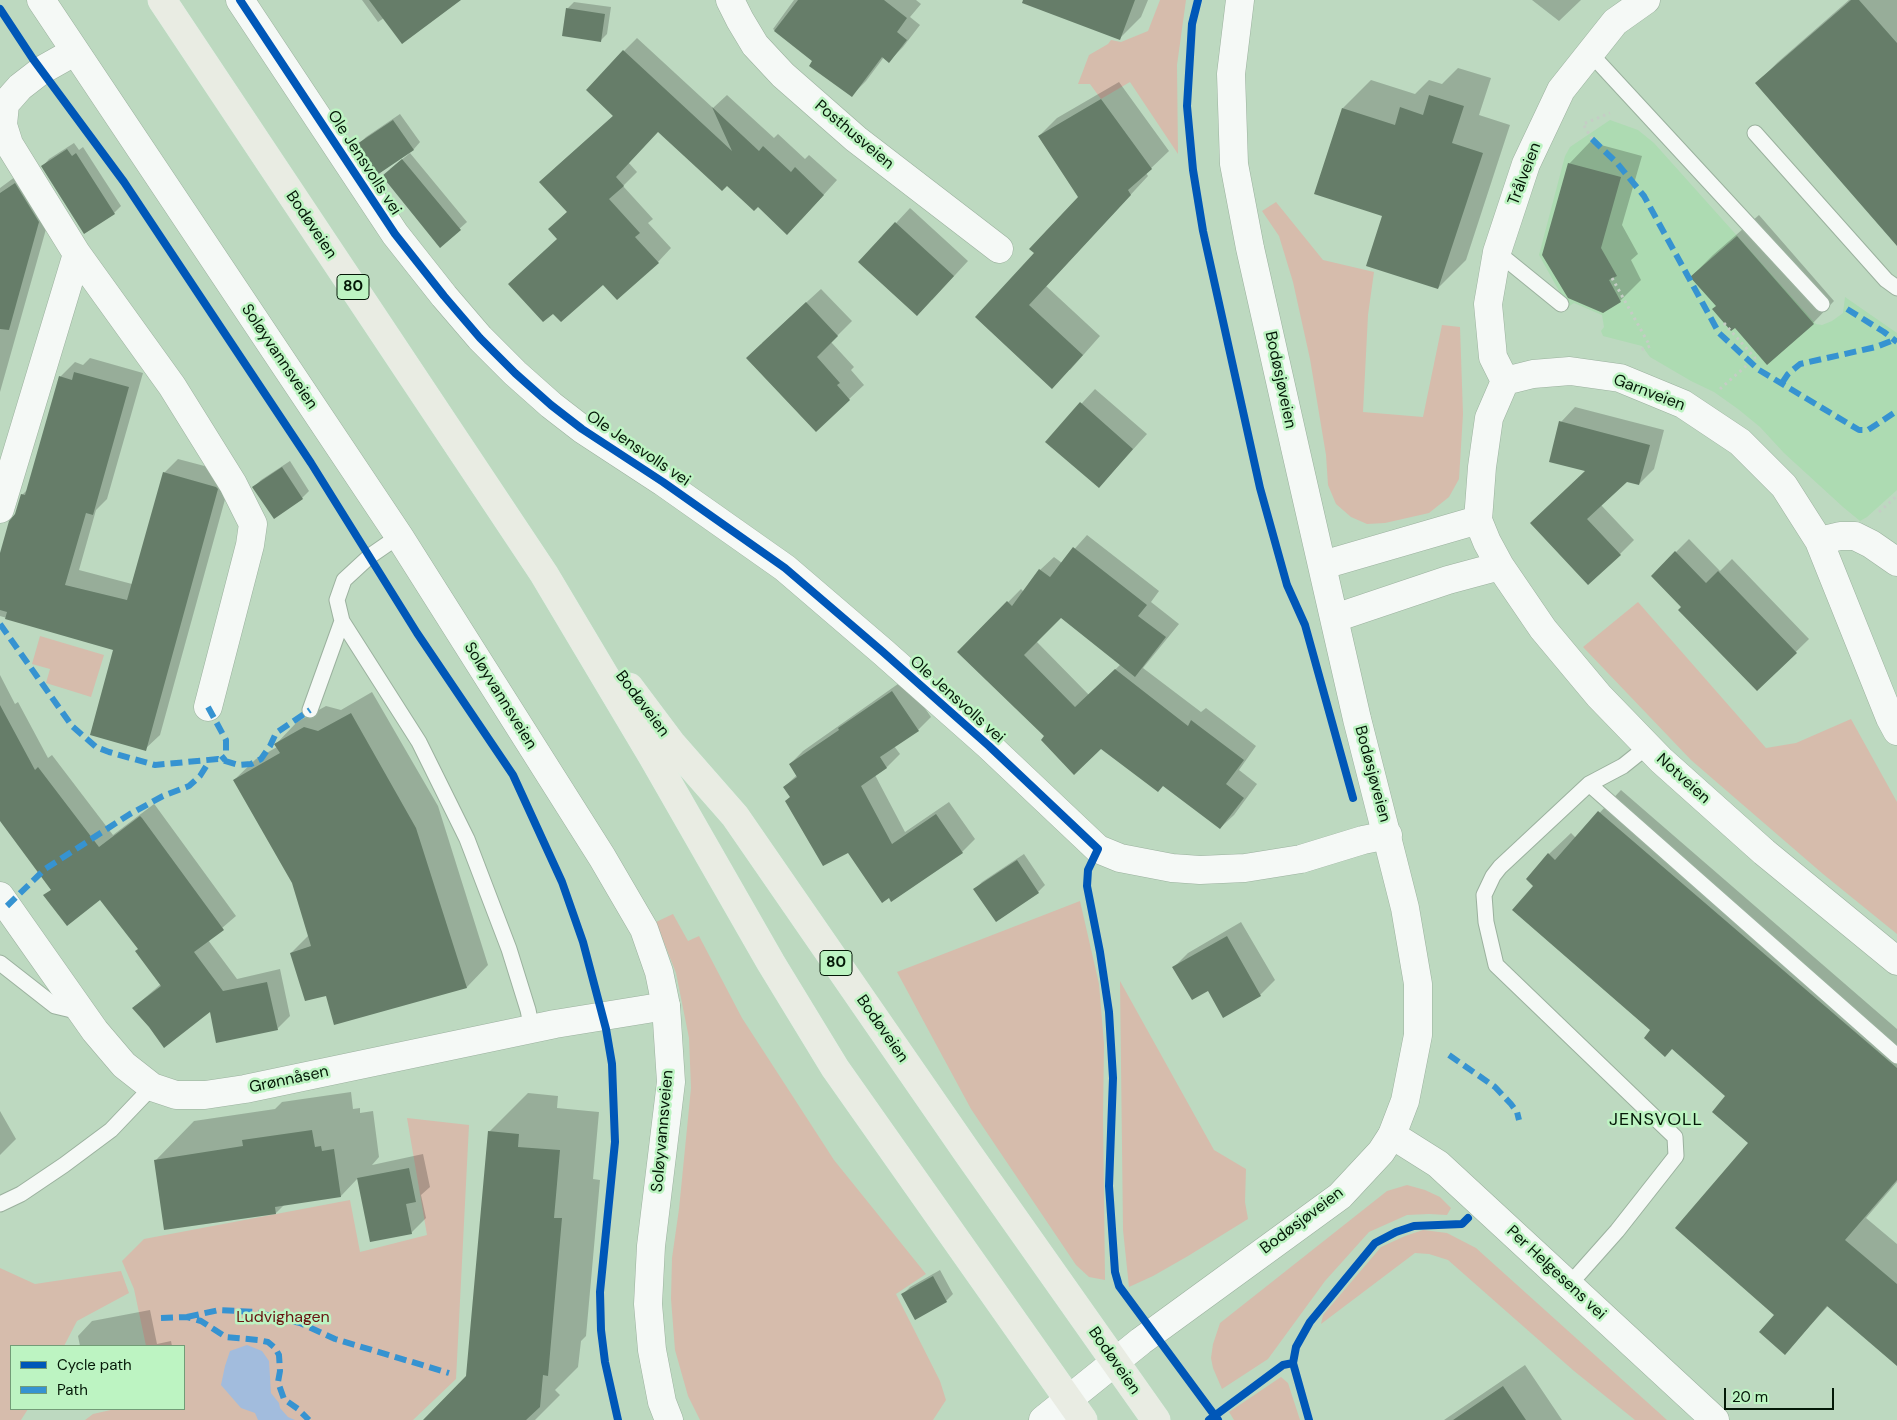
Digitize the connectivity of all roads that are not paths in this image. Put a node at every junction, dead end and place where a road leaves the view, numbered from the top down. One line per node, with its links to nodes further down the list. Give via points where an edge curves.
1 (41, 0): 7 (street, Soløyvannsveien)
2 (162, 0): 25 (main road, Bodøveien / 80)
3 (240, 0): 33 (street, Ole Jensvolls vei, via 395,234 480,338 515,373 582,429 784,568 912,677 1098,849 1120,858 1172,868 1245,868 1301,859)
4 (730, 0): 11 (street, Posthusveien, via 755,45 783,75 856,139)
5 (1240, 0): 23 (street, Bodøsjøveien, via 1231,74 1234,164 1250,248)
6 (1646, 0): 8 (street, Trålveien, via 1615,22)
7 (74, 52): 9 (street, via 42,70); 20 (street, Soløyvannsveien)
8 (1590, 53): 12 (street, Trålveien, via 1561,90 1526,164); 16 (lane)
9 (3, 103): 13 (street, via 2,125 8,144)
10 (1755, 133): 14 (lane, via 1886,280)
11 (999, 249)
12 (1497, 252): 15 (lane); 17 (street, Trålveien, via 1488,304 1493,358)
13 (77, 254): 18 (street); 28 (street, via 172,386 233,484 253,524)
14 (1897, 288)
15 (1561, 304)
16 (1822, 304)
17 (1504, 381): 19 (street, via 1490,418); 21 (street, Garnveien, via 1570,370 1620,378 1683,404 1740,442 1784,486)
18 (0, 509)
19 (1478, 520): 23 (street); 24 (street, Notveien)
20 (399, 536): 27 (lane, via 344,580 337,600); 37 (street, Soløyvannsveien, via 644,929 659,972)
21 (1819, 541): 22 (street, via 1855,536); 30 (street, Garnveien)
22 (1897, 562)
23 (1323, 565): 26 (street, Bodøsjøveien)
24 (1500, 566): 26 (street); 31 (street, Notveien, via 1543,629 1599,696)
25 (544, 574): 45 (main road, Bodøveien / 80, via 671,742 735,816 966,1152); 46 (main road, Bodøveien / 80, via 835,1068)
26 (1335, 618): 33 (street, Bodøsjøveien, via 1357,719)
27 (342, 620): 29 (lane); 39 (lane, via 419,742 467,839 508,949)
28 (208, 708)
29 (310, 710)
30 (1897, 731)
31 (1648, 746): 32 (lane, via 1623,766); 35 (street, Notveien, via 1764,852)
32 (1589, 784): 40 (lane); 44 (lane, via 1493,876 1484,895 1486,922 1496,965 1675,1137 1676,1156)
33 (1388, 835): 42 (street, Bodøsjøveien, via 1418,984 1418,1035 1405,1101)
34 (0, 896): 38 (street, Grønnåsen)
35 (1897, 961)
36 (1, 965): 38 (lane, via 55,1006)
37 (666, 1006): 39 (street, Grønnåsen); 47 (street, Soløyvannsveien, via 671,1082 651,1246 648,1304 652,1350 662,1402)
38 (82, 1012): 41 (street, Grønnåsen, via 124,1065)
39 (532, 1029): 41 (street, Grønnåsen, via 205,1095 176,1095)
40 (1897, 1056)
41 (152, 1086): 43 (lane, via 111,1130 64,1166)
42 (1392, 1135): 44 (street, Per Helgesens vei, via 1438,1164); 45 (street, Bodøsjøveien, via 1340,1196)
43 (0, 1204)
44 (1569, 1285): 50 (street, Per Helgesens vei)
45 (1116, 1362): 46 (street, Bodøsjøveien); 49 (main road, Bodøveien / 80)
46 (1076, 1411): 48 (street)
47 (670, 1420)
48 (1043, 1420)
49 (1156, 1420)
50 (1715, 1420)

